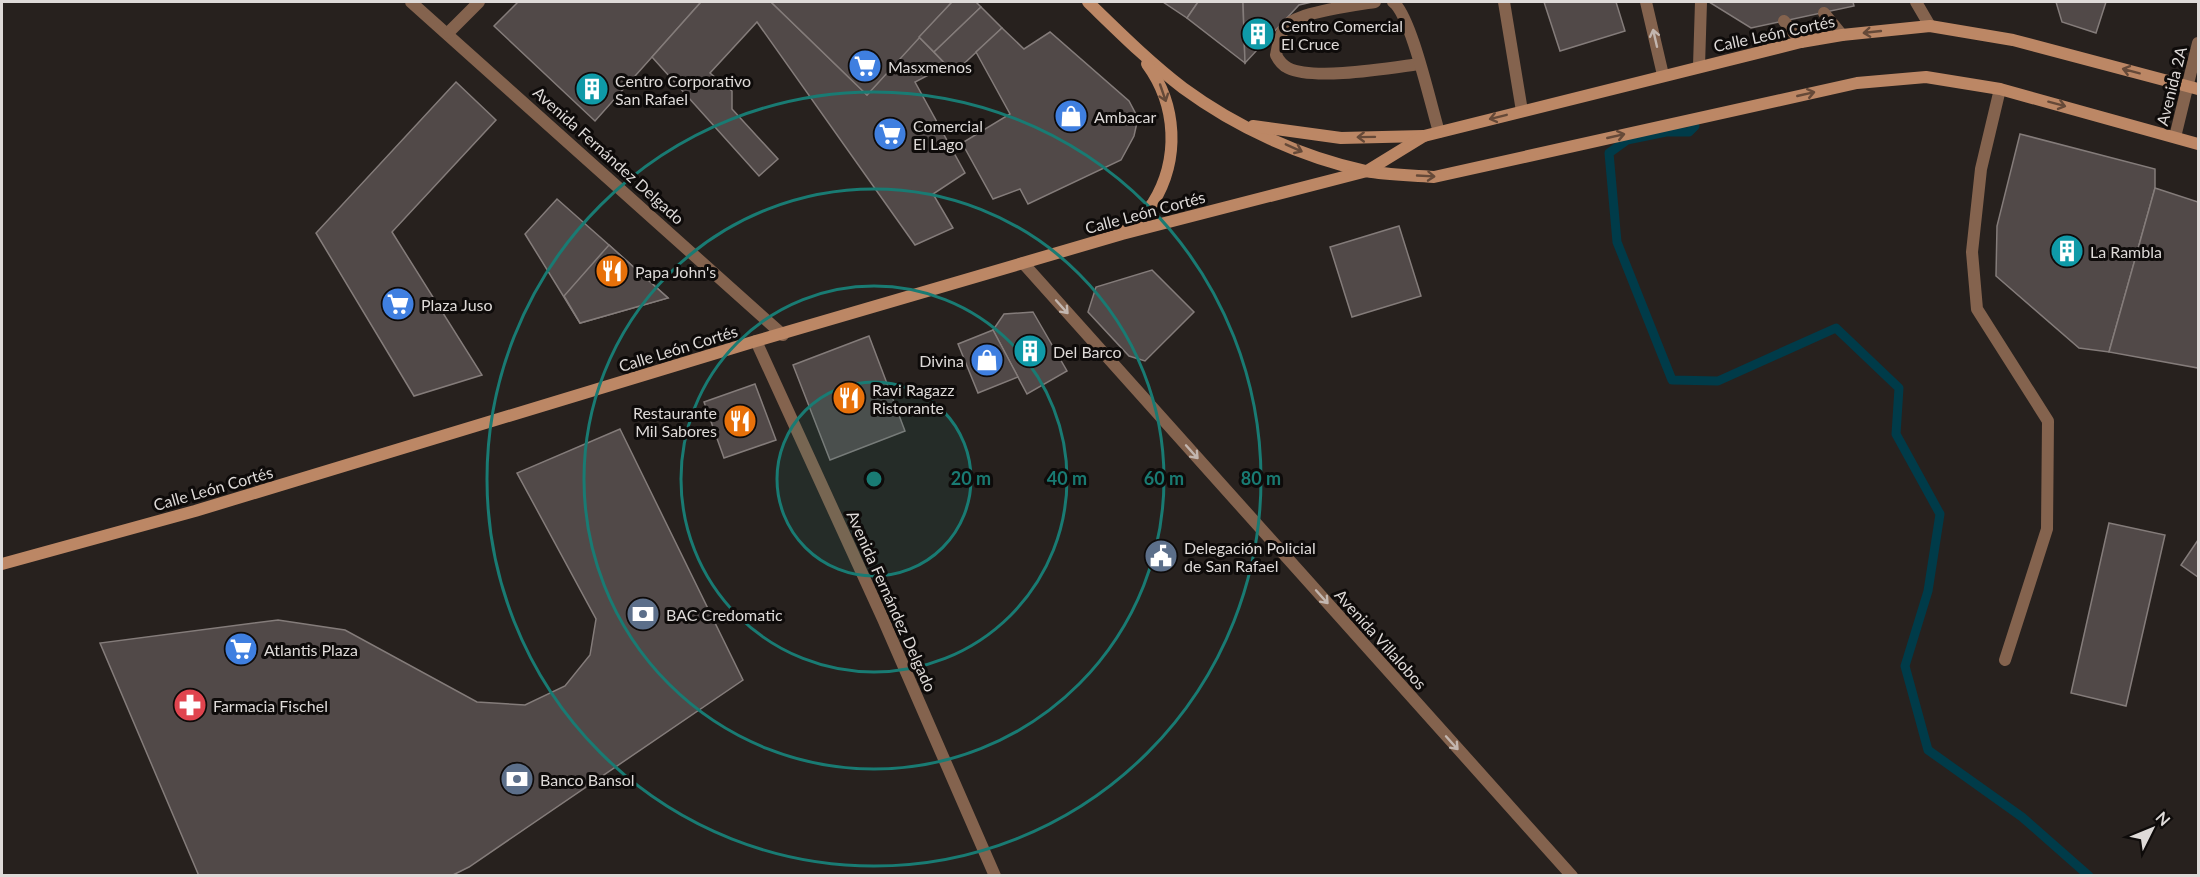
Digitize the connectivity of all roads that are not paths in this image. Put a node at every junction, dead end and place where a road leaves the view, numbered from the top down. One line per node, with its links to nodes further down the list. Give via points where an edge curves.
1 (411, 2): 13 (street, Avenida Fernández Delgado)
2 (479, 2): 13 (street)
3 (1088, 2): 17 (main road)
4 (1375, 2): 18 (street, via 1302,16 1288,24 1276,55 1280,63 1301,72 1341,74)
5 (1393, 2): 18 (street, via 1400,9)
6 (1504, 2): 23 (street)
7 (1646, 2): 20 (street, one-way to 7)
8 (1701, 2): 19 (street)
9 (1916, 2): 12 (street)
10 (1824, 13): 14 (street)
11 (1784, 21): 15 (street)
12 (1930, 26): 14 (main road, Calle León Cortés, one-way to 14); 21 (main road, Calle León Cortés, one-way to 12, via 2013,40)
13 (448, 33): 32 (street, Avenida Fernández Delgado)
14 (1842, 35): 15 (main road, Calle León Cortés)
15 (1801, 42): 19 (main road, Calle León Cortés)
16 (2199, 43): 21 (street, Avenida 2A)
17 (1131, 44): 24 (main road, via 1183,88); 30 (main road, one-way to 30, via 1158,79 1172,120 1170,164 1153,204)
18 (1419, 64): 25 (street)
19 (1699, 66): 20 (main road, Calle León Cortés)
20 (1663, 75): 23 (main road, Calle León Cortés)
21 (2193, 88): 27 (street, Avenida 2A)
22 (2000, 89): 27 (main road, Calle León Cortés, one-way to 27); 29 (main road, Calle León Cortés, one-way to 22, via 1434,177 1857,83 1926,77); 35 (street, via 1981,169 1972,252 1977,309 2048,421 2047,529)
23 (1522, 111): 25 (main road, Calle León Cortés, one-way to 25)
24 (1240, 124): 26 (main road, one-way to 24, via 1341,138); 29 (main road, one-way to 29, via 1302,152)
25 (1439, 132): 26 (main road, Calle León Cortés)
26 (1424, 136): 29 (main road, Calle León Cortés)
27 (2175, 137): 28 (main road, Calle León Cortés)
28 (2199, 144)
29 (1367, 171): 30 (main road, Calle León Cortés)
30 (1122, 234): 31 (main road, Calle León Cortés)
31 (1023, 263): 32 (main road, Calle León Cortés); 37 (street, Avenida Villalobos, one-way to 37)
32 (783, 335): 33 (main road, Calle León Cortés)
33 (756, 341): 34 (main road, Calle León Cortés, via 195,511); 36 (street, Avenida Fernández Delgado)
34 (2, 564)
35 (2005, 660)
36 (995, 876)
37 (1572, 876)

